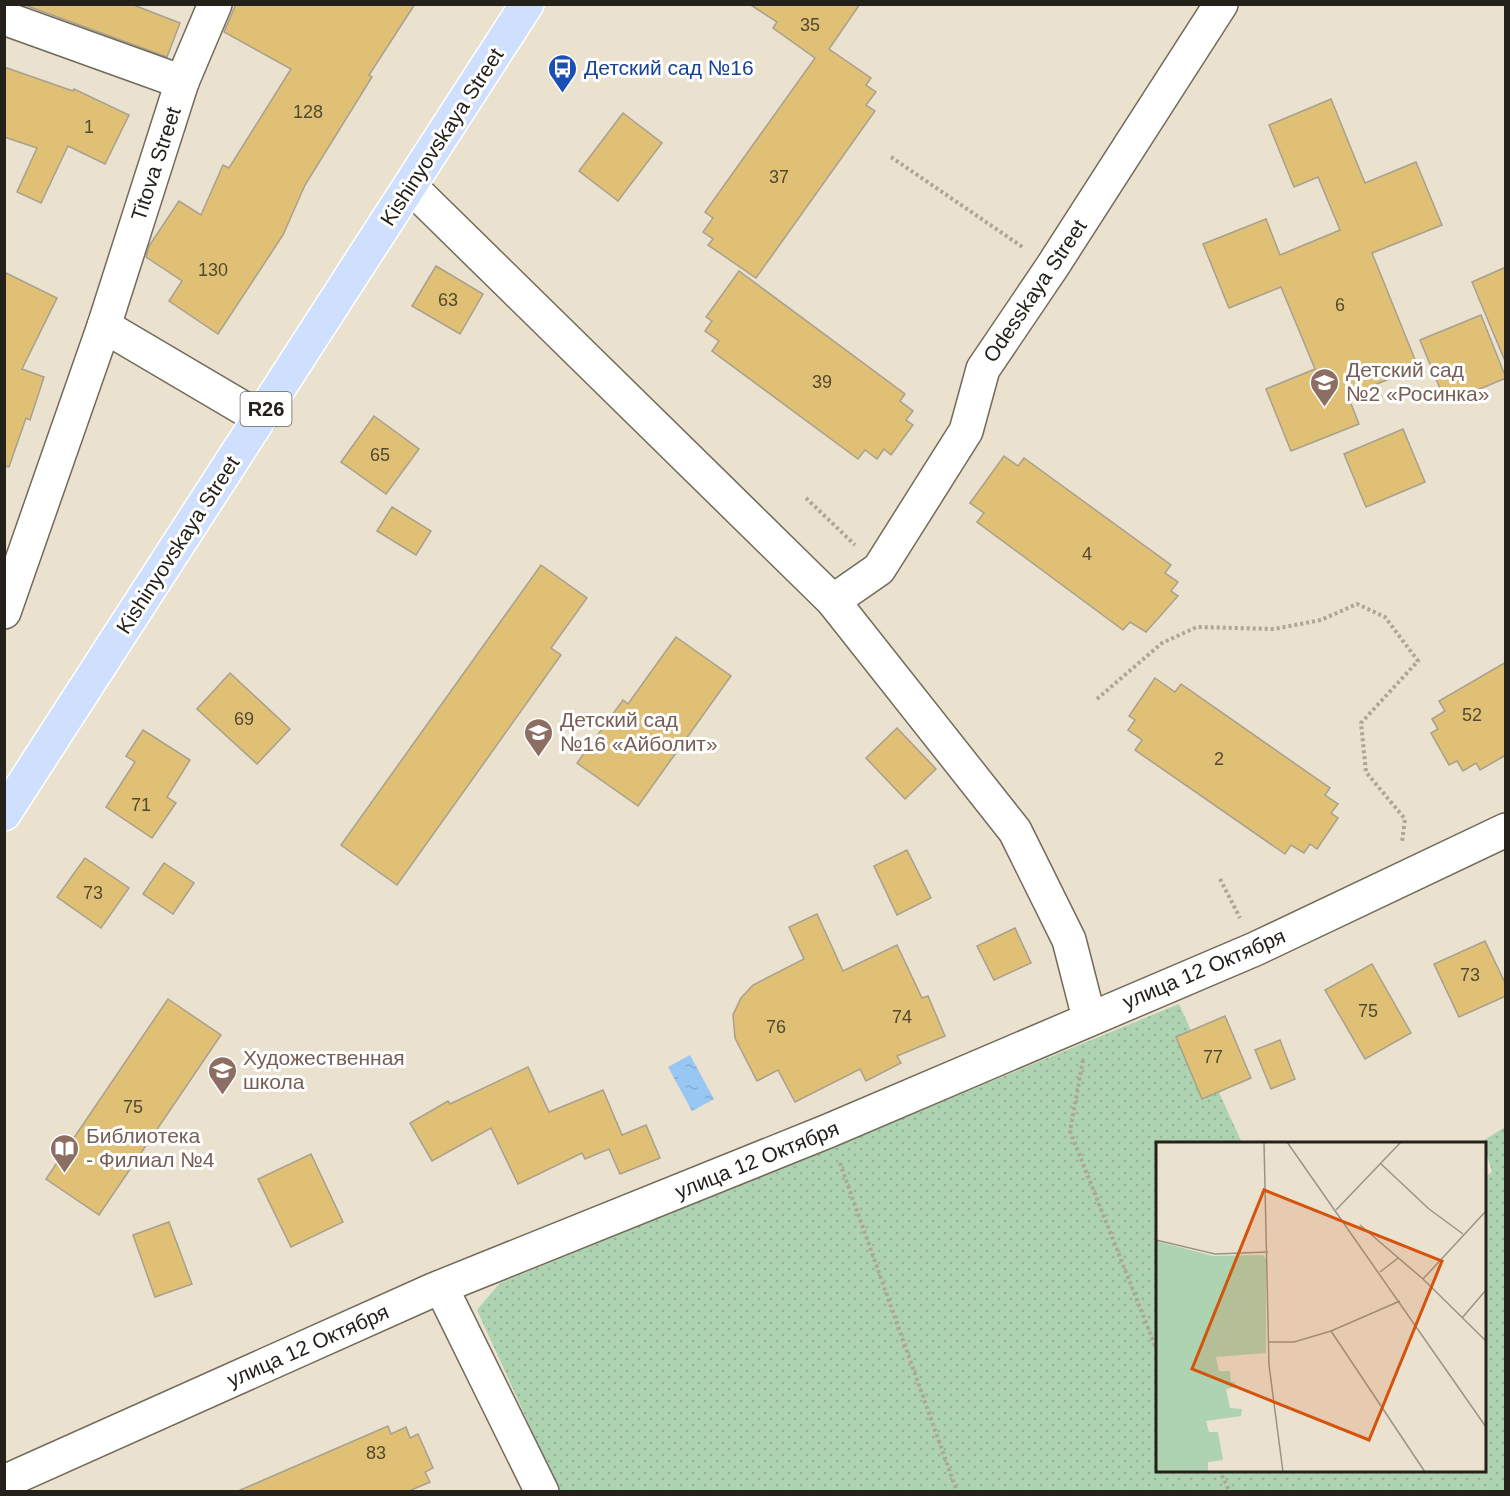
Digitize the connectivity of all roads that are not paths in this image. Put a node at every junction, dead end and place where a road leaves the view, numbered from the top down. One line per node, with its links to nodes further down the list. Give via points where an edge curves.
1 (215, 4): 5 (street, Titova Street)
2 (527, 4): 6 (main road, Kishinyovskaya Street / R26)
3 (1221, 4): 9 (street, Odesskaya Street, via 983,369 966,431 879,569)
4 (4, 18): 5 (street)
5 (182, 82): 7 (street, Titova Street)
6 (410, 186): 8 (main road, Kishinyovskaya Street / R26); 9 (street)
7 (104, 326): 8 (street); 10 (street, Titova Street)
8 (260, 418): 11 (main road, Kishinyovskaya Street / R26)
9 (833, 601): 13 (street, via 1015,831 1069,940)
10 (4, 612)
11 (4, 814)
12 (1506, 830): 13 (street, улица 12 Октября, via 1256,948)
13 (1089, 1018): 14 (street, улица 12 Октября, via 828,1131)
14 (441, 1287): 15 (street, улица 12 Октября); 16 (street)
15 (4, 1482)
16 (542, 1491)

